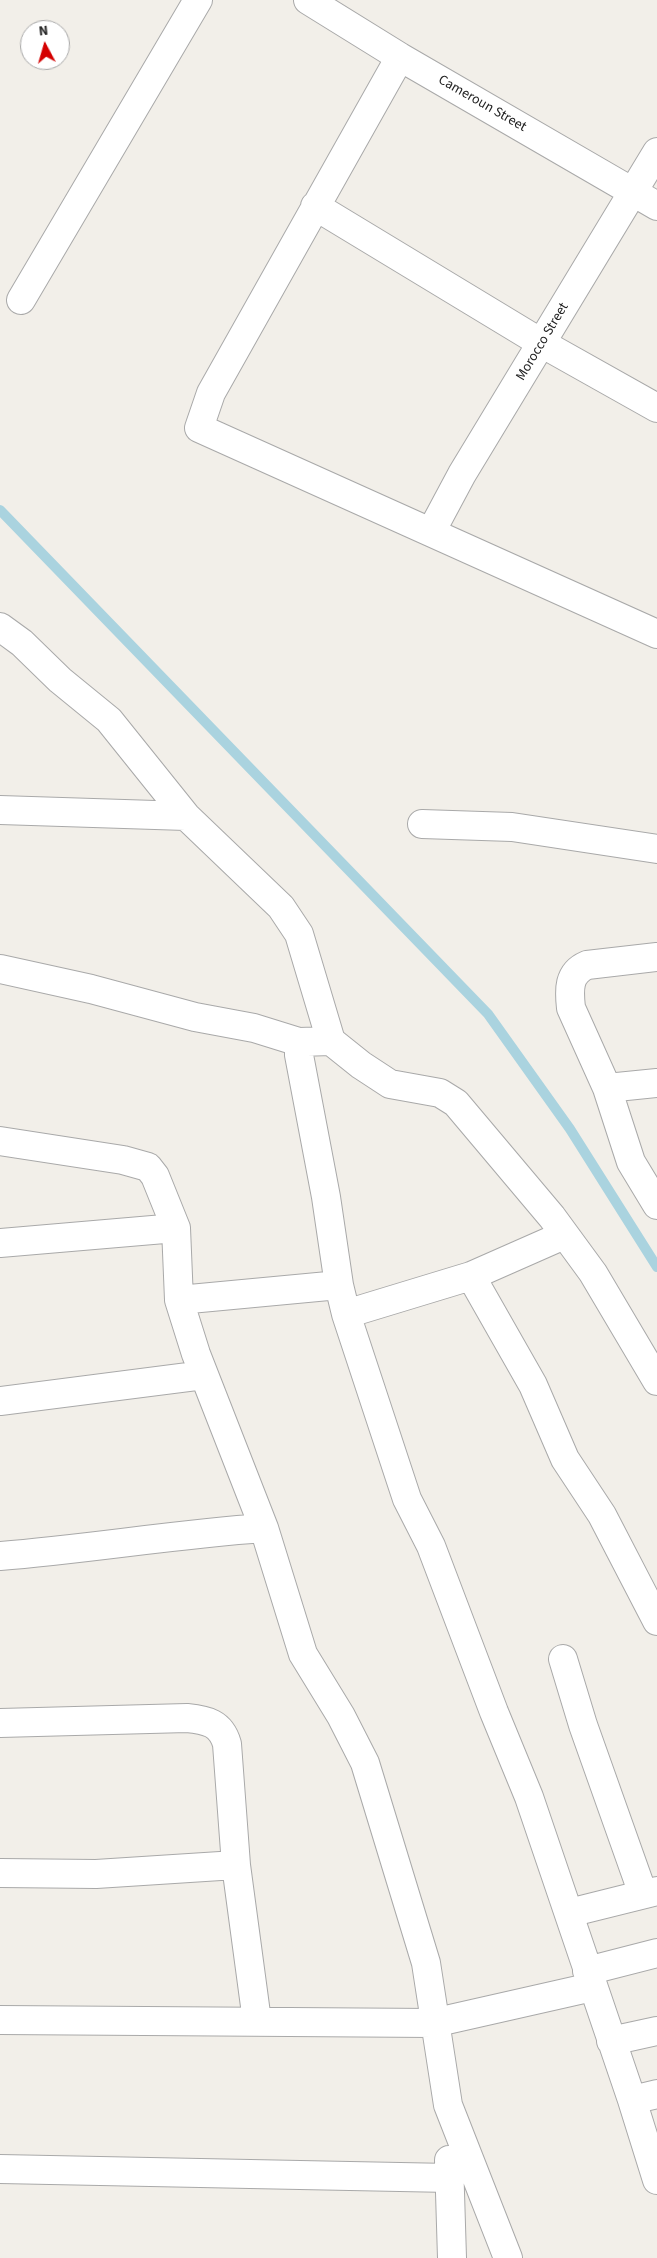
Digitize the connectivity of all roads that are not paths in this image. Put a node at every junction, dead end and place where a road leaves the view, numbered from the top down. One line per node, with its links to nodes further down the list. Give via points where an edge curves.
1 (198, 0): 8 (street)
2 (308, 0): 3 (street, Cameroun Street)
3 (400, 58): 5 (street, Cameroun Street); 6 (street)
4 (657, 152): 5 (street, Morocco Street)
5 (632, 191): 7 (street, Cameroun Street); 9 (street, Morocco Street)
6 (315, 206): 9 (street); 11 (street, via 211,393 199,428)
7 (657, 206)
8 (21, 300)
9 (543, 344): 10 (street); 11 (street, Morocco Street, via 462,474)
10 (657, 408)
11 (431, 532): 12 (street)
12 (657, 634)
13 (7, 639): 15 (street, via 108,720)
14 (0, 810): 15 (street)
15 (186, 816): 20 (street, via 281,907 299,934)
16 (422, 824): 17 (street, via 512,827)
17 (657, 849)
18 (657, 957): 23 (street, via 587,965 574,973 571,1008)
19 (0, 968): 21 (street, via 195,1017 254,1028)
20 (331, 1041): 21 (street); 27 (street, via 390,1084 450,1097)
21 (299, 1042): 30 (street)
22 (657, 1083): 23 (street)
23 (606, 1088): 25 (street, via 631,1162)
24 (0, 1141): 26 (street, via 123,1160 148,1167)
25 (657, 1205)
26 (176, 1228): 28 (street); 31 (street)
27 (564, 1235): 29 (street); 34 (street, via 593,1273)
28 (0, 1243)
29 (472, 1276): 32 (street); 38 (street, via 532,1385 565,1459 602,1516)
30 (339, 1285): 31 (street); 32 (street)
31 (179, 1300): 33 (street)
32 (346, 1314): 44 (street, via 407,1499 431,1546 529,1797)
33 (204, 1375): 35 (street); 36 (street)
34 (657, 1381)
35 (0, 1401)
36 (264, 1528): 37 (street); 49 (street, via 303,1654 365,1763 426,1964)
37 (0, 1556)
38 (657, 1621)
39 (563, 1659): 43 (street, via 583,1725)
40 (0, 1723): 41 (street, via 187,1718 213,1722 224,1733 227,1744)
41 (236, 1865): 42 (street, via 96,1874); 48 (street)
42 (0, 1873)
43 (650, 1892): 44 (street)
44 (569, 1914): 46 (street)
45 (657, 1953): 46 (street)
46 (590, 1979): 49 (street); 51 (street)
47 (0, 2020): 48 (street)
48 (256, 2021): 49 (street)
49 (433, 2023): 53 (street)
50 (657, 2031): 51 (street)
51 (611, 2041): 52 (street)
52 (645, 2097): 56 (street)
53 (448, 2105): 55 (street); 58 (street)
54 (0, 2170): 55 (street)
55 (450, 2178): 57 (street)
56 (657, 2178)
57 (452, 2258)
58 (508, 2258)

